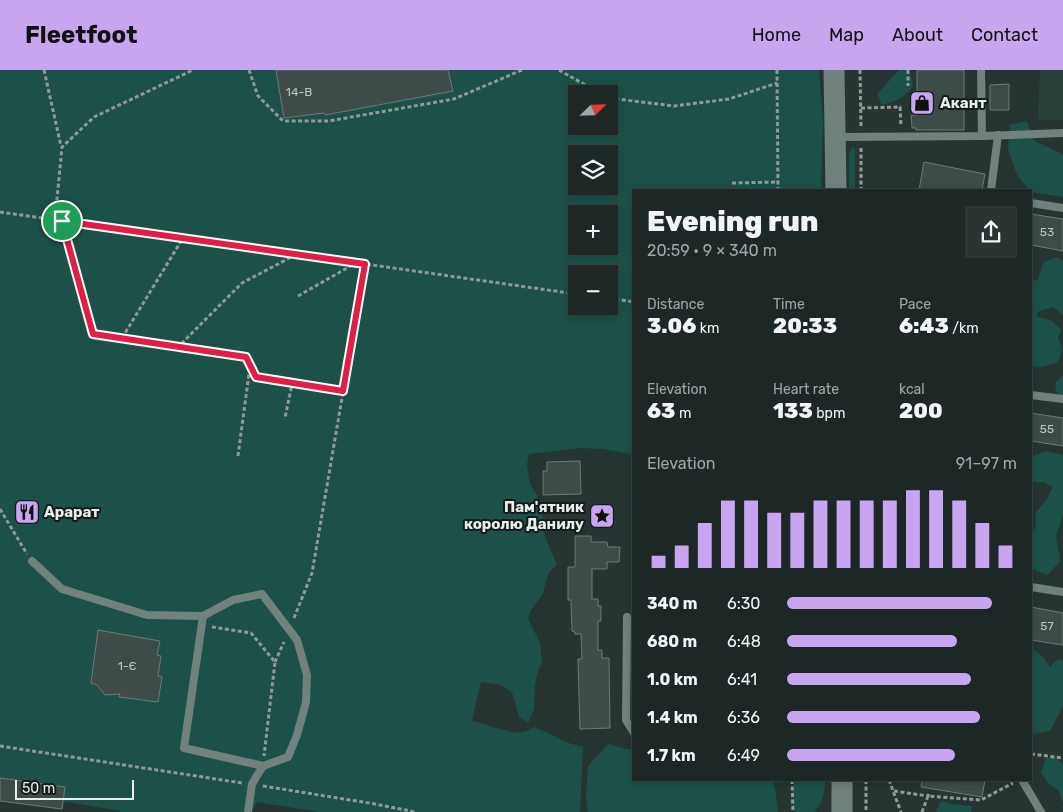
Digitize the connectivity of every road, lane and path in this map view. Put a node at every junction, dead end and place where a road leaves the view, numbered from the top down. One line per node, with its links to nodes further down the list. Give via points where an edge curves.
1 (44, 70): 22 (path)
2 (193, 70): 22 (path, via 94,117)
3 (249, 70): 4 (path, via 258,96 283,121 329,121 454,99)
4 (522, 70)
5 (559, 70): 11 (path)
6 (777, 70): 10 (path)
7 (834, 70): 21 (main road)
8 (908, 70): 12 (path)
9 (982, 70): 20 (lane)
10 (777, 83): 13 (path, via 729,100 674,106); 23 (path)
11 (585, 85)
12 (908, 86)
13 (618, 99)
14 (861, 108): 15 (path, via 900,107)
15 (901, 123): 16 (path); 19 (path)
16 (907, 123)
17 (1063, 133): 18 (lane)
18 (998, 135): 20 (lane); 27 (lane)
19 (901, 136): 20 (lane); 21 (lane)
20 (982, 136)
21 (836, 137): 26 (main road)
22 (62, 147): 31 (path)
23 (778, 182): 24 (path); 25 (path)
24 (732, 183)
25 (778, 189)
26 (836, 189)
27 (991, 189)
28 (1032, 202): 29 (lane)
29 (1063, 208)
30 (0, 212): 31 (path)
31 (55, 220): 32 (path)
32 (62, 221): 33 (path); 41 (path, via 93,334)
33 (183, 238): 34 (path); 41 (path)
34 (298, 254): 35 (path); 42 (path, via 242,283)
35 (357, 262): 36 (path); 38 (path)
36 (365, 264): 37 (path); 45 (path)
37 (568, 293)
38 (298, 296)
39 (618, 299): 40 (path)
40 (632, 302)
41 (122, 338): 42 (path)
42 (178, 346): 43 (path, via 246,357)
43 (250, 366): 44 (path, via 256,377); 49 (path)
44 (292, 384): 45 (path); 48 (path)
45 (343, 391): 57 (path, via 312,574)
46 (1032, 395): 47 (lane)
47 (1063, 399)
48 (286, 418)
49 (238, 456)
50 (0, 509): 51 (path)
51 (32, 561): 54 (lane, via 62,589 147,615)
52 (1032, 587): 53 (lane)
53 (1063, 592)
54 (203, 616): 56 (lane); 57 (lane, via 233,600 262,594)
55 (627, 617): 59 (lane, via 626,720)
56 (202, 626): 58 (path, via 251,633); 63 (lane, via 184,748)
57 (289, 630): 58 (path); 63 (lane, via 297,640 307,675 306,702 288,757)
58 (275, 662): 63 (path)
59 (632, 730)
60 (0, 746): 70 (path)
61 (1032, 754): 62 (path)
62 (1063, 758)
63 (263, 766): 70 (lane)
64 (792, 781): 75 (path)
65 (842, 781): 76 (main road)
66 (866, 781): 77 (path)
67 (889, 781): 71 (path)
68 (1019, 781): 72 (path, via 981,800)
69 (1022, 781): 80 (lane)
70 (252, 784): 73 (lane); 74 (path)
71 (894, 791): 72 (path); 78 (path)
72 (928, 794): 79 (path)
73 (248, 812)
74 (415, 812)
75 (793, 812)
76 (842, 812)
77 (866, 812)
78 (901, 812)
79 (922, 812)
80 (1041, 812)

